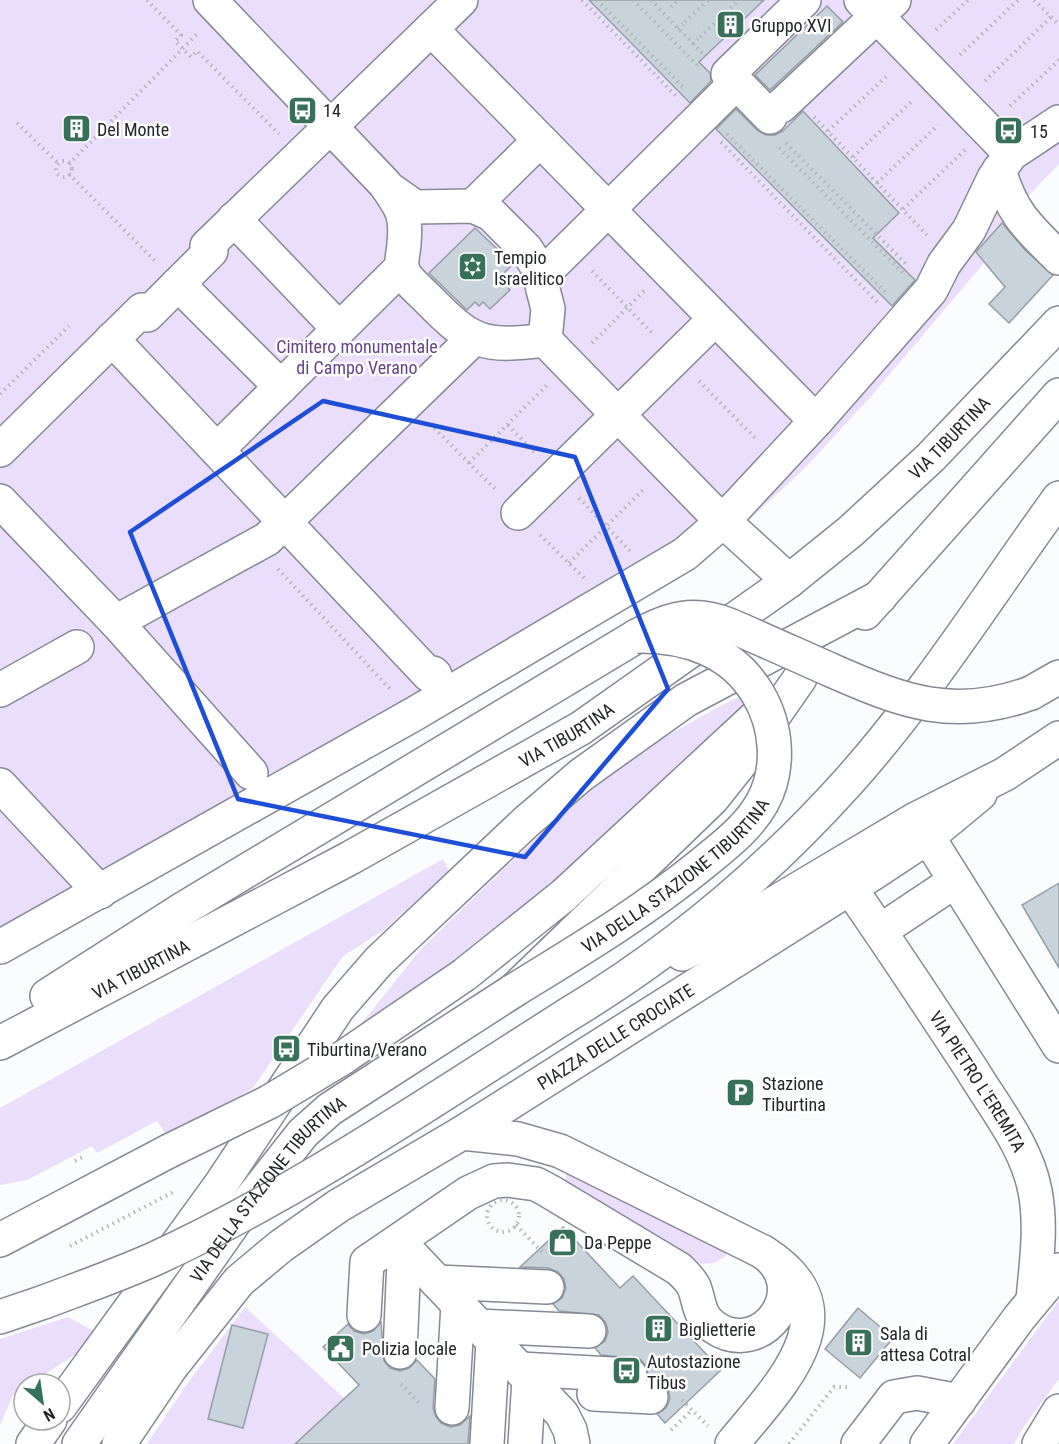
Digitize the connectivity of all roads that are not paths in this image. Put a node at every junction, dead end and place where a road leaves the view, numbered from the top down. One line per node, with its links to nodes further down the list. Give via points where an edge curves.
1 (210, 0): 8 (main road)
2 (460, 0): 5 (main road)
3 (804, 0): 6 (main road)
4 (877, 5): 6 (main road, via 779,119); 10 (main road)
5 (431, 29): 8 (main road); 9 (main road)
6 (723, 77): 13 (main road, via 692,107)
7 (1059, 122): 10 (main road)
8 (330, 126): 11 (main road); 14 (main road)
9 (540, 140): 12 (main road); 13 (main road)
10 (1025, 153): 15 (main road, via 1014,210); 28 (main road, via 978,207 969,230 931,290)
11 (385, 184): 12 (main road, via 415,207); 16 (main road, via 405,216)
12 (473, 206): 17 (main road, via 491,214 526,249)
13 (608, 209): 17 (main road); 19 (main road)
14 (234, 219): 18 (main road, via 207,246 211,251); 21 (main road)
15 (1059, 258)
16 (402, 267): 21 (main road); 22 (main road, via 456,328)
17 (540, 277): 24 (main road, via 548,309)
18 (178, 284): 23 (main road, via 147,315 142,310); 25 (main road)
19 (715, 319): 27 (main road); 28 (main road)
20 (1059, 323): 36 (main road, VIA TIBURTINA, via 893,495)
21 (339, 329): 25 (main road)
22 (474, 338): 24 (main road, via 492,344); 35 (main road)
23 (112, 339): 29 (main road); 30 (main road)
24 (545, 340): 27 (main road)
25 (281, 387): 30 (main road)
26 (1059, 395): 37 (main road)
27 (618, 415): 33 (main road); 34 (main road)
28 (816, 421): 34 (main road)
29 (0, 450)
30 (217, 450): 35 (main road)
31 (1059, 498): 55 (main road, via 896,724 847,783 798,835 717,909)
32 (0, 501): 38 (main road)
33 (518, 513)
34 (723, 521): 36 (main road); 52 (main road, via 685,554)
35 (285, 523): 38 (main road, via 256,546); 41 (main road, via 429,675)
36 (789, 580): 58 (main road, VIA TIBURTINA, via 581,728 350,858)
37 (880, 597): 43 (main road); 70 (main road, via 686,700 581,775 379,960 338,1008 221,1184)
38 (116, 622): 46 (main road)
39 (637, 636): 42 (main road, VIA TIBURTINA, bridge, via 670,619 705,617 921,705 974,707 1030,693); 56 (main road, VIA DELLA STAZIONE TIBURTINA, bridge, via 703,646 745,675 762,701 773,735 775,758 769,788 746,825 693,871 619,926); 57 (main road, VIA TIBURTINA, via 183,909)
40 (77, 647): 44 (main road)
41 (435, 675)
42 (1059, 677)
43 (800, 678): 56 (main road, VIA DELLA STAZIONE TIBURTINA, via 712,799); 61 (main road, bridge, via 564,895 464,975 344,1058 269,1102)
44 (0, 690)
45 (1059, 738): 47 (main road, PIAZZA DELLE CROCIATE)
46 (251, 773)
47 (1005, 774): 49 (main road, PIAZZA DELLE CROCIATE); 55 (main road, PIAZZA DELLE CROCIATE, via 916,819 714,938)
48 (0, 785): 52 (main road)
49 (928, 837): 50 (main road); 51 (main road, PIAZZA DELLE CROCIATE)
50 (955, 881): 53 (main road); 59 (main road)
51 (850, 888): 53 (main road, VIA PIETRO L'EREMITA); 60 (main road, PIAZZA DELLE CROCIATE)
52 (100, 892): 54 (main road)
53 (880, 931): 65 (main road, VIA PIETRO L'EREMITA, via 1000,1115 1029,1169 1038,1214)
54 (0, 947)
55 (628, 979): 66 (main road, bridge, via 357,1147 193,1240 129,1270)
56 (513, 991): 73 (main road, VIA DELLA STAZIONE TIBURTINA, via 330,1109 303,1133 247,1204)
57 (0, 1027)
58 (0, 1043)
59 (1059, 1046)
60 (462, 1133): 62 (main road, via 518,1139 561,1151); 64 (main road, PIAZZA DELLE CROCIATE, via 308,1226 254,1266)
61 (0, 1240)
62 (763, 1252): 67 (main road, via 780,1270 783,1303 775,1318 762,1329 737,1335 721,1331 707,1321 692,1283 678,1269 536,1184 508,1180 481,1186); 79 (main road, via 788,1271 798,1287 807,1321 805,1340 789,1373)
63 (1059, 1270): 65 (main road)
64 (226, 1297): 74 (main road, VIA DELLA STAZIONE TIBURTINA, via 171,1367)
65 (1033, 1300): 71 (main road)
66 (0, 1317)
67 (474, 1321): 68 (main road); 68 (main road); 68 (main road); 68 (main road); 69 (main road); 69 (main road); 69 (main road); 69 (main road, via 367,1262); 75 (main road); 76 (main road); 77 (main road); 78 (main road, via 570,1430)
68 (597, 1341)
69 (426, 1380)
70 (72, 1389)
71 (959, 1401): 80 (main road, via 917,1393 894,1396); 81 (main road)
72 (1059, 1411): 82 (main road)
73 (79, 1444)
74 (119, 1444)
75 (506, 1444)
76 (525, 1444)
77 (543, 1444)
78 (573, 1444)
79 (732, 1444)
80 (858, 1444)
81 (927, 1444)
82 (1039, 1444)

